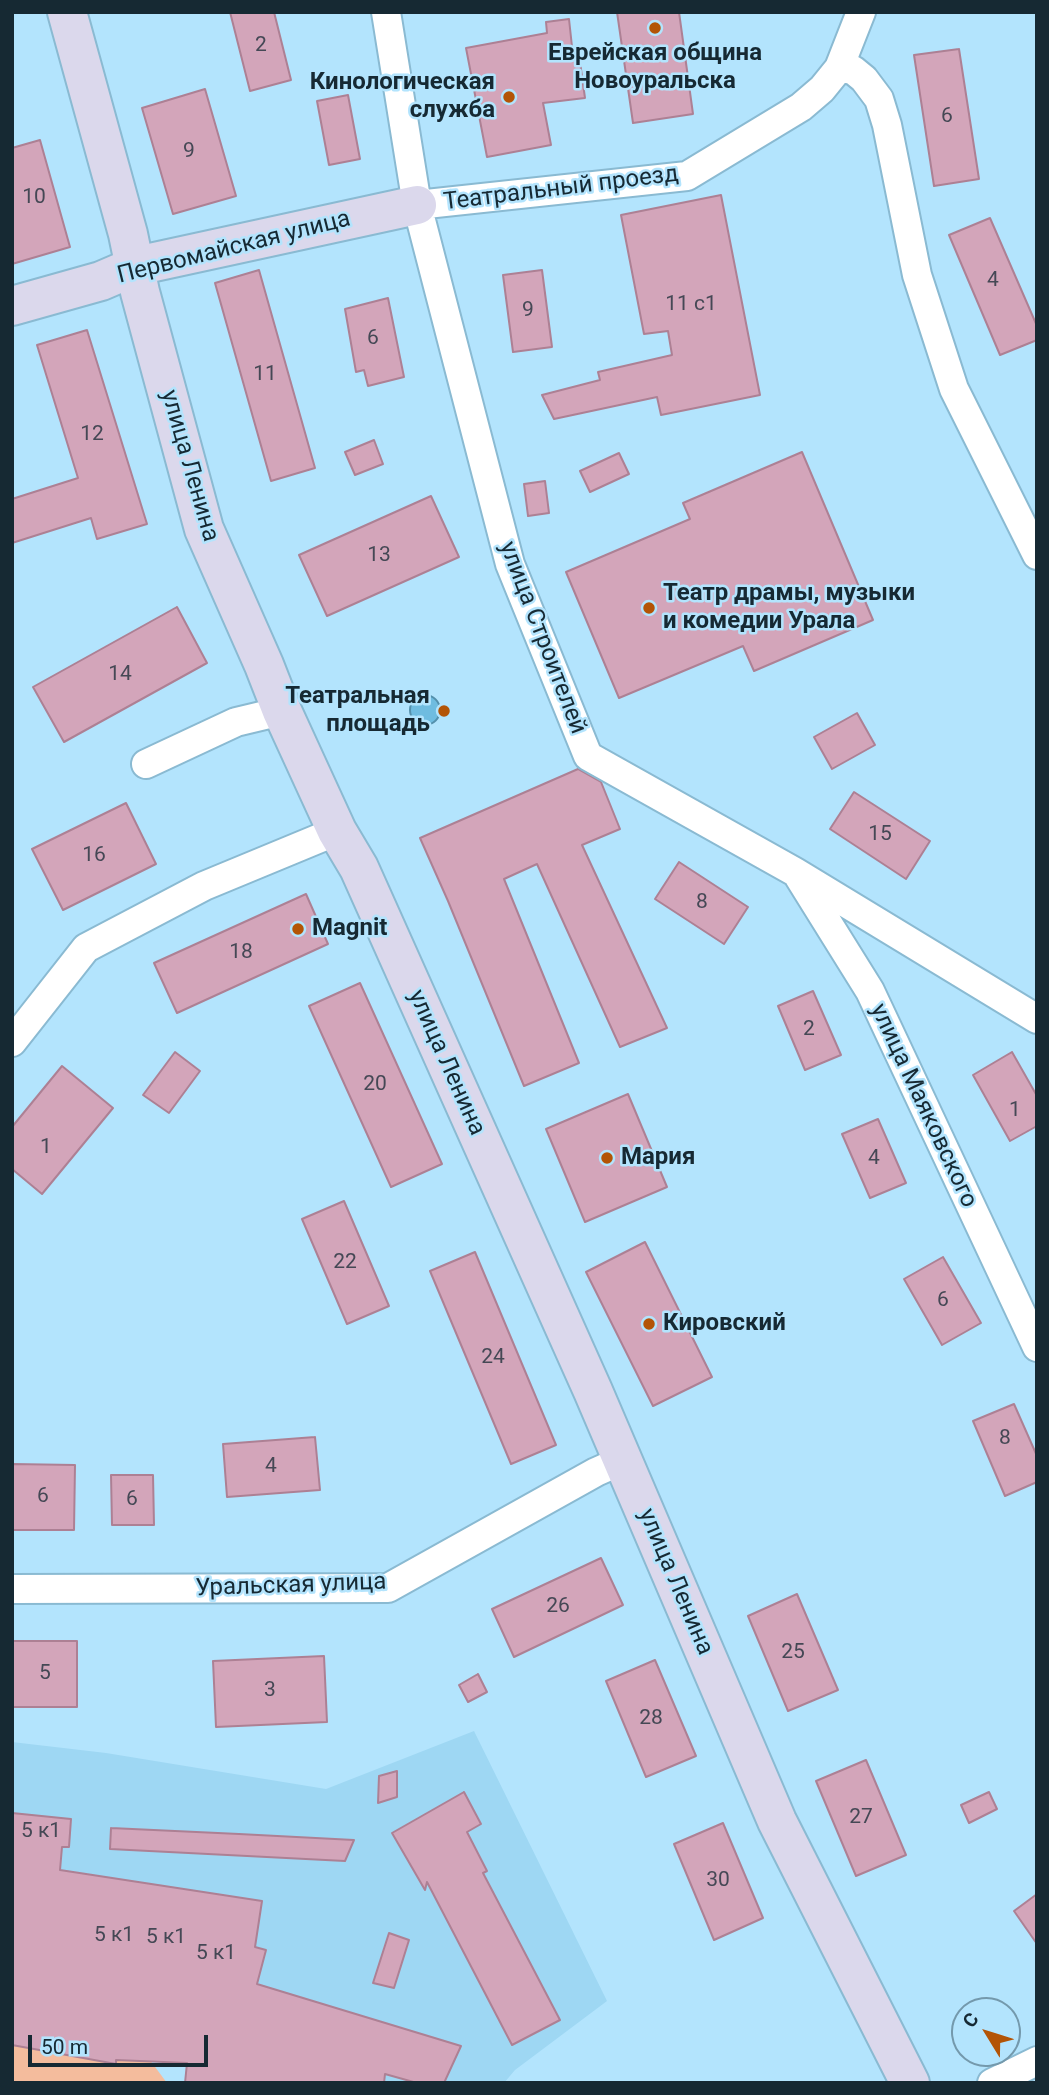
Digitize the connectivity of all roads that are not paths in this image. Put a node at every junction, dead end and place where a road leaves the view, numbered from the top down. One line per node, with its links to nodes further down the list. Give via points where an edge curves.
1 (67, 12): 6 (main road, улица Ленина)
2 (386, 12): 5 (street, улица Строителей)
3 (861, 12): 4 (street, Театральный проезд)
4 (839, 68): 5 (street, Театральный проезд, via 801,107 687,176); 8 (street, via 853,70 879,99 917,275 954,389)
5 (417, 205): 6 (main road, Первомайская улица); 12 (street, улица Строителей, via 510,564 588,755)
6 (136, 266): 7 (main road, Первомайская улица, via 102,281); 9 (main road, улица Ленина, via 204,529)
7 (12, 306)
8 (1037, 555)
9 (282, 711): 10 (street, via 236,722); 11 (main road, улица Ленина)
10 (146, 764)
11 (337, 831): 14 (street, via 204,887 86,948); 16 (main road, улица Ленина, via 364,881)
12 (795, 872): 13 (street, улица Строителей); 15 (street, улица Маяковского, via 870,991)
13 (1037, 1019)
14 (12, 1042)
15 (1037, 1348)
16 (623, 1460): 17 (street, Уральская улица, via 388,1588); 19 (main road, улица Ленина, via 777,1821)
17 (12, 1589)
18 (1037, 2061): 20 (street)
19 (910, 2083)
20 (992, 2083)

